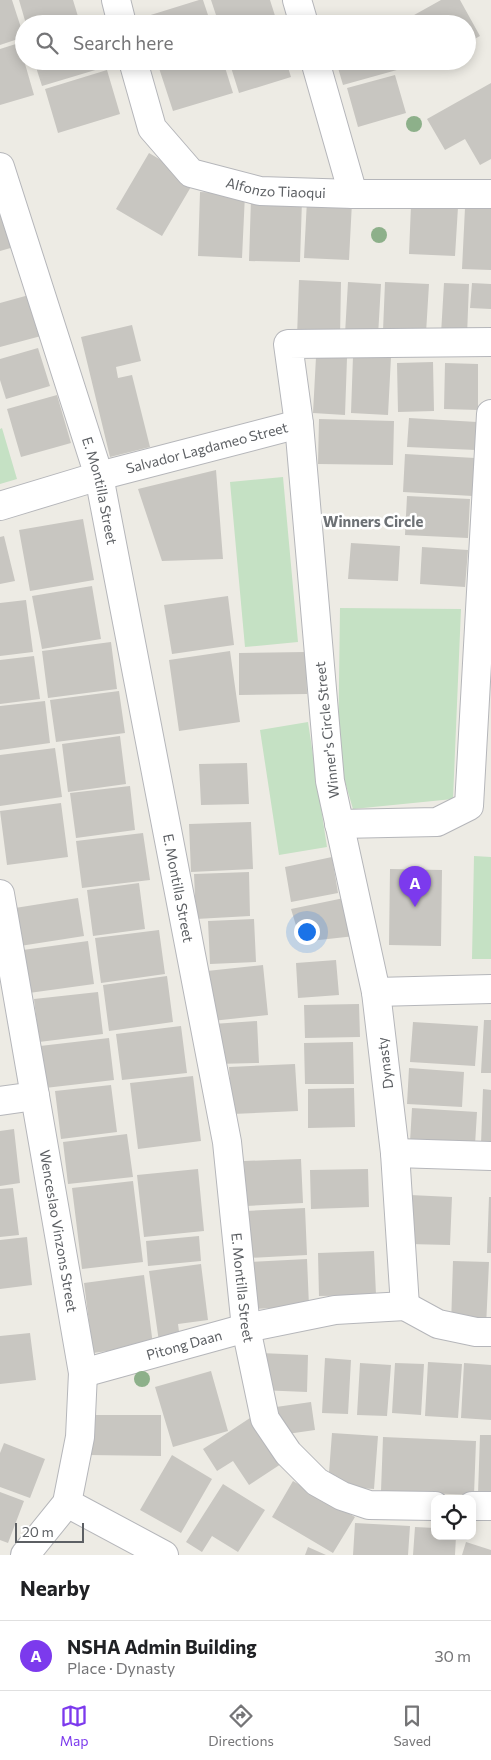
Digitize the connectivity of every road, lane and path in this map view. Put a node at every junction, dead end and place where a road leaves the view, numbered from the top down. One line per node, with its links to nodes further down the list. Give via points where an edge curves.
1 (116, 0): 3 (street)
2 (297, 0): 4 (street)
3 (120, 15)
4 (301, 15)
5 (136, 70): 8 (street, Alfonzo Tiaoqui, via 152,128 191,173 260,191)
6 (318, 70): 8 (street)
7 (0, 167): 13 (street, E. Montilla Street)
8 (353, 194): 9 (street, Alfonzo Tiaoqui)
9 (491, 194)
10 (491, 342): 12 (street, Winner's Circle Street, via 288,344)
11 (491, 414): 15 (street, via 470,806 437,822)
12 (299, 424): 13 (street, Salvador Lagdameo Street); 15 (street, Winner's Circle Street, via 330,781)
13 (99, 476): 14 (street, Salvador Lagdameo Street); 24 (street, E. Montilla Street, via 227,1142)
14 (0, 506)
15 (339, 824): 18 (street, Dynasty)
16 (0, 894): 19 (street, Wenceslao Vinzons Street)
17 (491, 990): 18 (street)
18 (376, 992): 21 (street, Dynasty)
19 (35, 1096): 20 (street); 26 (street, Wenceslao Vinzons Street)
20 (0, 1100)
21 (395, 1153): 22 (street); 23 (street, Dynasty)
22 (491, 1156)
23 (405, 1306): 24 (street, Pitong Daan, via 335,1310); 25 (street, via 438,1324)
24 (246, 1328): 26 (street, Pitong Daan); 28 (street, E. Montilla Street, via 265,1419 288,1453 317,1482 342,1496 369,1505)
25 (491, 1332)
26 (83, 1373): 27 (street, Wenceslao Vinzons Street, via 80,1437)
27 (67, 1503): 31 (street, Wenceslao Vinzons Street); 32 (street)
28 (431, 1506)
29 (476, 1506): 30 (street)
30 (491, 1506)
31 (25, 1555)
32 (164, 1555)

